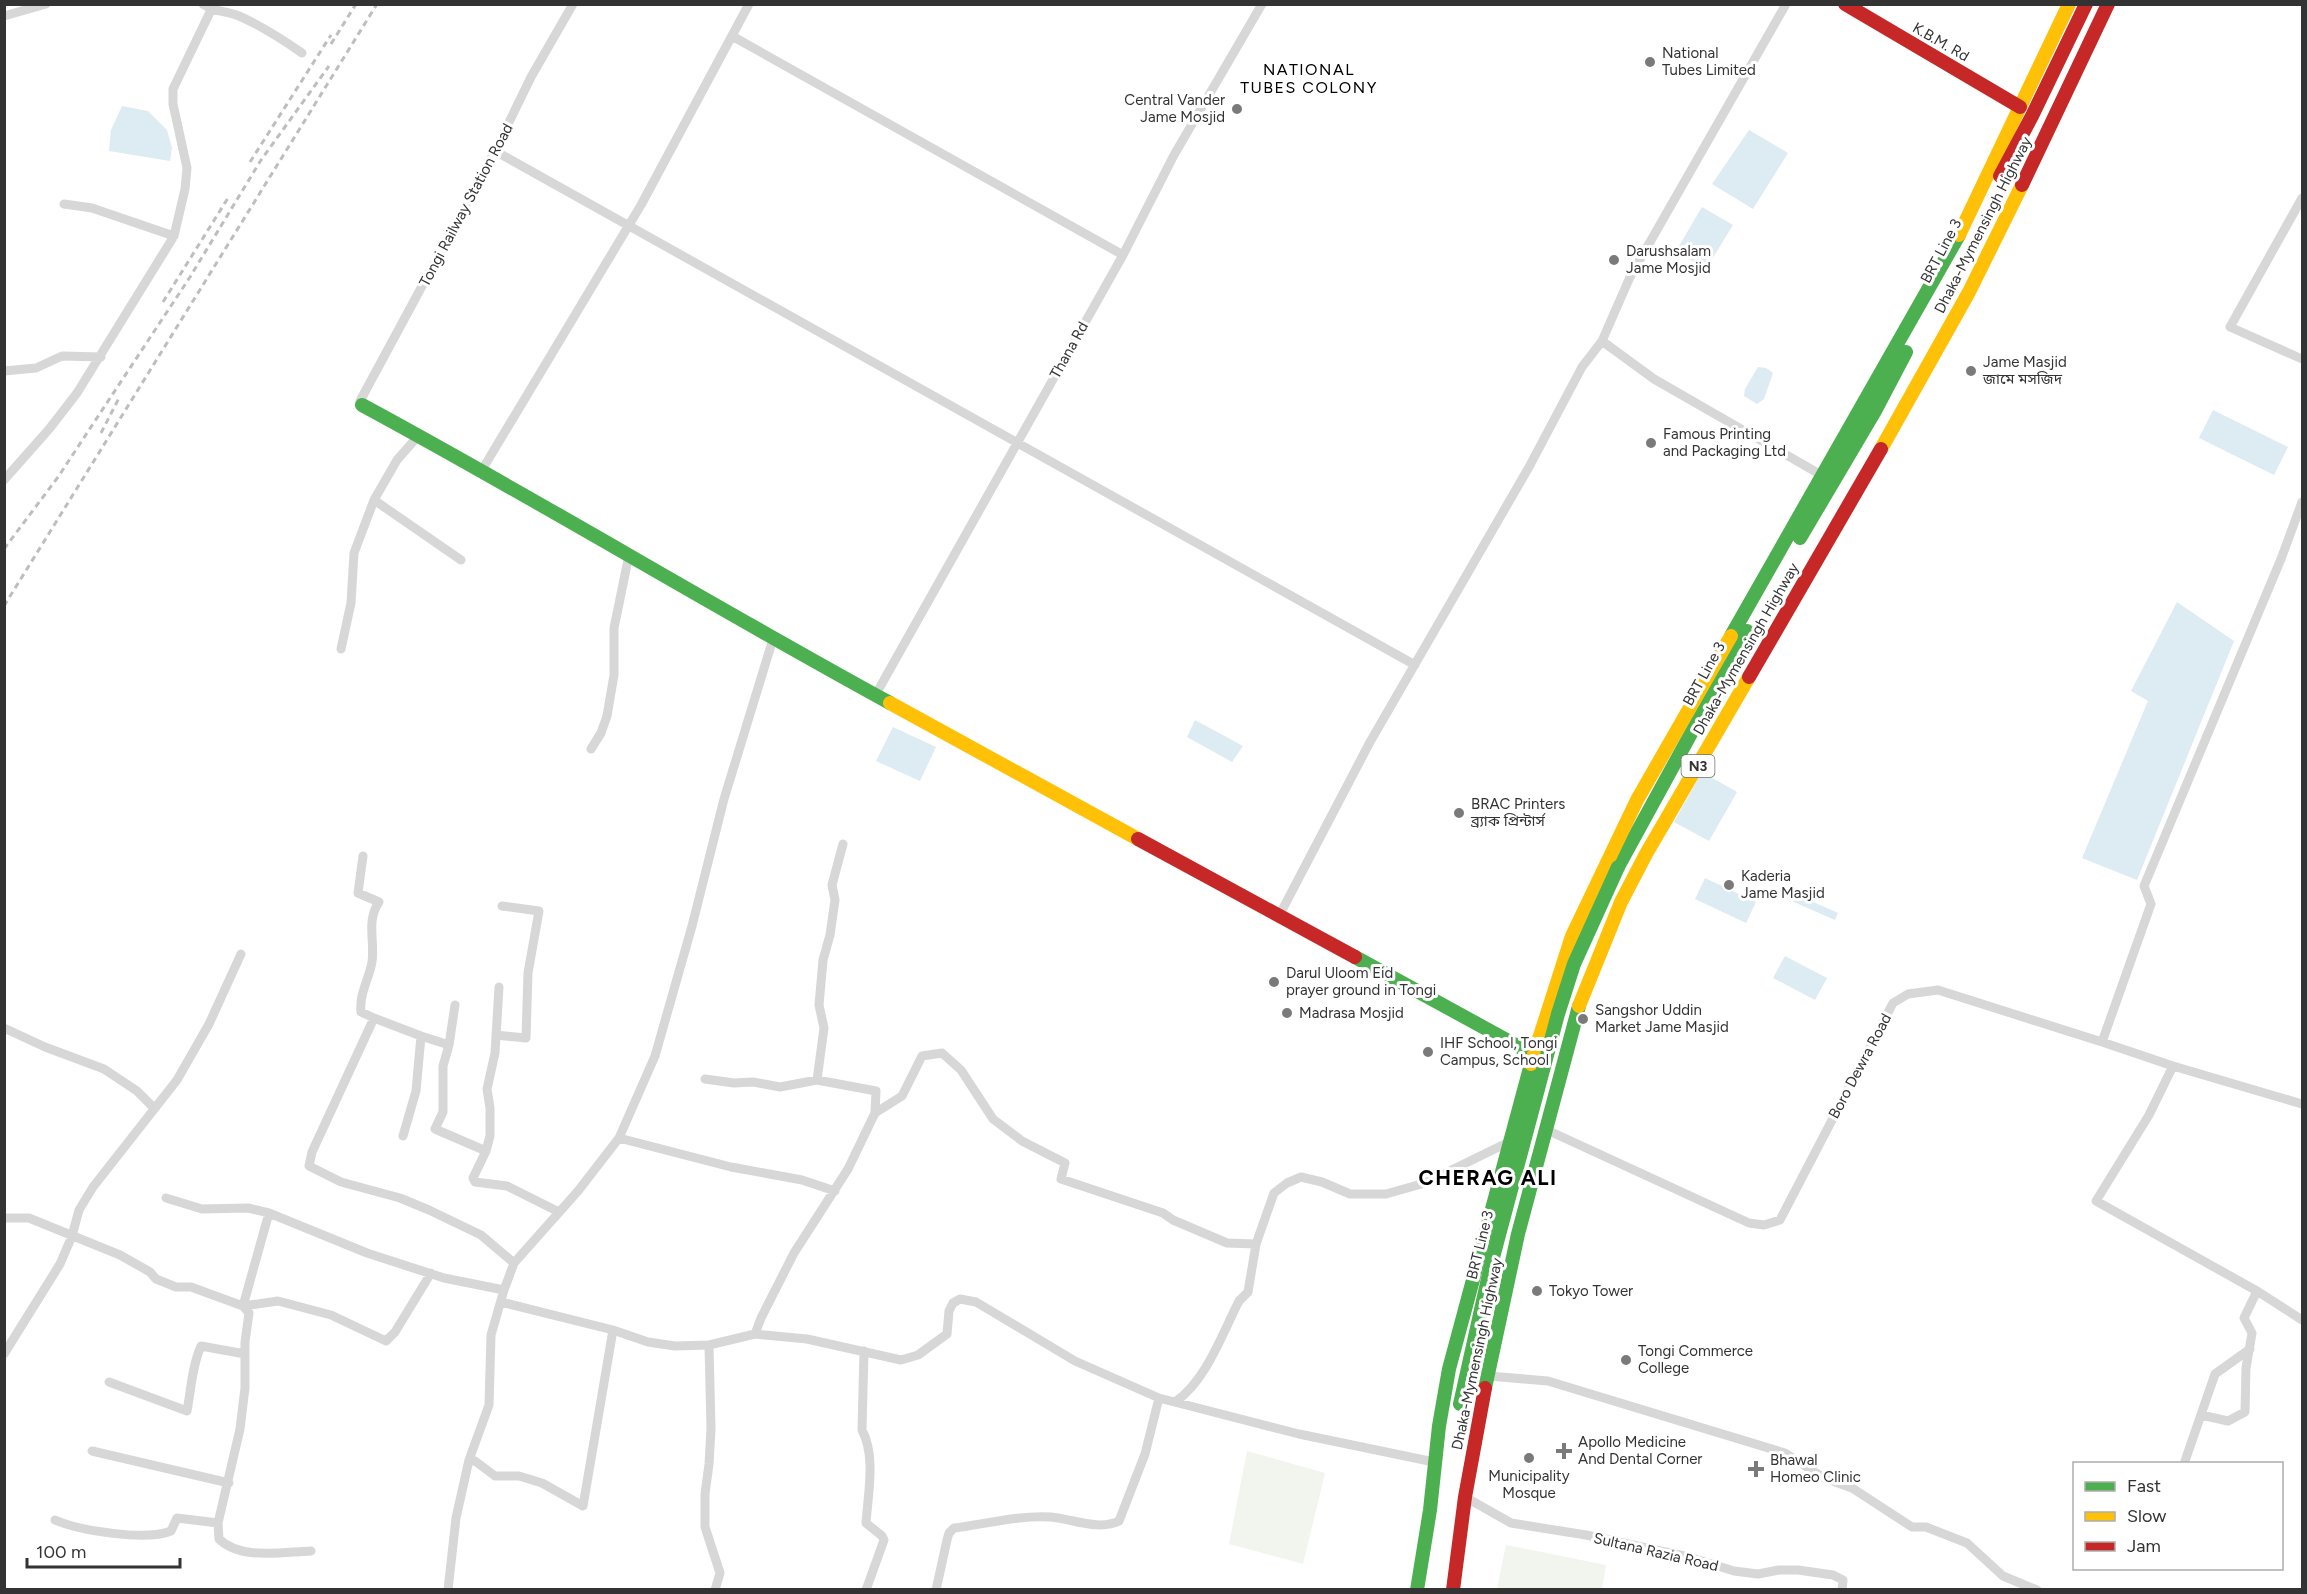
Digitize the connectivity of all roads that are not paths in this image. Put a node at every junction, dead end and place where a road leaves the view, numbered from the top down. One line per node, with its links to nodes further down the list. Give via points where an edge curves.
1 (46, 4): 12 (street)
2 (573, 4): 16 (street, Tongi Railway Station Road)
3 (749, 4): 13 (street)
4 (1262, 4): 21 (street, Thana Rd, via 1174,155)
5 (1786, 4): 22 (street, via 1630,277)
6 (1845, 4): 15 (main road, K.B.M. Rd)
7 (2069, 4): 15 (main road, Dhaka-Mymensingh Highway / N3)
8 (2086, 4): 91 (main road, BRT Line 3, bridge, via 2032,116 1875,411 1763,601 1596,911 1558,1014 1491,1265)
9 (2108, 4): 61 (main road, Dhaka-Mymensingh Highway / N3, via 1969,292 1621,902 1579,1007)
10 (207, 7): 11 (street); 20 (street, via 173,89 187,168)
11 (227, 8): 14 (street)
12 (4, 16)
13 (732, 36): 19 (street); 21 (street)
14 (302, 53)
15 (2020, 107): 30 (main road, Dhaka-Mymensingh Highway / N3, via 1954,245)
16 (495, 151): 19 (street); 26 (street, Tongi Railway Station Road, via 360,401)
17 (2302, 198): 24 (street, via 2230,327)
18 (64, 204): 20 (street, via 92,208)
19 (628, 226): 28 (street); 29 (street)
20 (174, 236): 23 (street)
21 (1123, 255): 28 (street, Thana Rd)
22 (1602, 341): 30 (street, via 1654,379); 38 (street, via 1582,367)
23 (101, 357): 25 (street, via 62,356 36,368); 31 (street, via 50,428)
24 (2302, 358)
25 (4, 371)
26 (362, 405): 27 (main road)
27 (418, 436): 29 (main road); 32 (street, via 397,460)
28 (1017, 443): 38 (street); 39 (street, Thana Rd)
29 (482, 470): 34 (main road)
30 (1822, 476): 54 (main road, Dhaka-Mymensingh Highway / N3, via 1637,801 1572,936)
31 (4, 480)
32 (374, 500): 35 (street); 37 (street, via 354,553 351,603)
33 (2302, 502): 52 (street, via 2144,886 2151,904)
34 (629, 555): 36 (main road); 40 (street, via 614,628 614,675 607,716)
35 (461, 560)
36 (773, 639): 39 (main road); 63 (street, via 724,799 655,1056)
37 (341, 649)
38 (1415, 665): 44 (street)
39 (876, 694): 44 (main road)
40 (591, 749)
41 (843, 844): 57 (street, via 832,885 835,900 823,960 819,1005 824,1028)
42 (363, 856): 48 (street, via 358,893 379,902 371,927 372,961 360,1001 361,1012)
43 (502, 906): 50 (street, via 539,910 528,973 526,1038)
44 (1279, 916): 54 (main road)
45 (242, 954): 59 (street, via 190,1058)
46 (499, 987): 50 (street)
47 (455, 1005): 53 (street)
48 (374, 1018): 51 (street); 73 (street, via 309,1166 341,1182 400,1198 482,1235)
49 (4, 1028): 59 (street, via 104,1068)
50 (496, 1035): 65 (street, via 487,1089 491,1127)
51 (421, 1036): 53 (street); 62 (street, via 416,1091)
52 (2102, 1042): 55 (street, Boro Dewra Road); 61 (street, Boro Dewra Road, via 1938,990 1908,994 1893,1003 1780,1220 1764,1225 1749,1223)
53 (449, 1045): 65 (street, via 443,1066 443,1112 435,1129)
54 (1534, 1055): 64 (main road, Dhaka-Mymensingh Highway / N3)
55 (2173, 1066): 58 (street, Boro Dewra Road); 76 (street, via 2149,1115 2096,1201)
56 (705, 1079): 57 (street, via 780,1087)
57 (817, 1080): 60 (street, via 876,1091)
58 (2302, 1104)
59 (154, 1108): 71 (street, via 93,1187 79,1210)
60 (875, 1113): 66 (street); 72 (street, via 902,1096 922,1056 942,1053 961,1070 993,1119 1022,1141 1065,1163 1061,1179 1163,1213 1227,1243)
61 (1547, 1130): 87 (main road, Dhaka-Mymensingh Highway / N3, via 1518,1234)
62 (403, 1136)
63 (619, 1138): 66 (street); 68 (street)
64 (1511, 1141): 72 (street, via 1425,1184 1386,1194 1350,1194 1301,1177 1274,1193); 95 (main road, Dhaka-Mymensingh Highway / N3, via 1449,1369)
65 (486, 1151): 68 (street, via 473,1180 507,1186)
66 (835, 1191): 81 (street, via 794,1253)
67 (166, 1198): 69 (street, via 201,1209 248,1208)
68 (559, 1212): 73 (street)
69 (269, 1213): 74 (street, via 367,1253); 78 (street)
70 (4, 1218): 71 (street, via 29,1218)
71 (72, 1236): 78 (street, via 120,1255 156,1279); 85 (street, via 52,1280)
72 (1256, 1244): 90 (street, via 1248,1292 1239,1301 1198,1379)
73 (514, 1263): 75 (street)
74 (431, 1273): 75 (street); 78 (street, via 386,1341 331,1315 278,1301)
75 (504, 1290): 77 (street)
76 (2257, 1291): 79 (street); 83 (street, via 2244,1318 2252,1333)
77 (501, 1302): 80 (street); 94 (street, via 491,1335 489,1405)
78 (243, 1305): 86 (street, via 249,1313)
79 (2302, 1320)
80 (613, 1330): 82 (street, via 648,1342); 94 (street, via 583,1506 542,1483 519,1476 495,1476)
81 (755, 1334): 82 (street); 84 (street, via 807,1338)
82 (709, 1345): 103 (street, via 711,1429 705,1527 720,1574)
83 (2250, 1349): 92 (street, via 2215,1374); 92 (street, via 2245,1412 2228,1421)
84 (864, 1351): 89 (street, via 901,1360 918,1355 947,1334 949,1311 960,1299 976,1302 1075,1361); 104 (street, via 862,1430 868,1441 869,1482 866,1523 884,1540)
85 (4, 1354)
86 (245, 1354): 88 (street, via 201,1346 194,1361 187,1411); 97 (street, via 240,1429)
87 (1489, 1376): 98 (main road, Dhaka-Mymensingh Highway / N3); 109 (street, via 1548,1381 1785,1453 1824,1478 1852,1488 1912,1527 1926,1527 1967,1543 2003,1576)
88 (109, 1382)
89 (1159, 1398): 90 (street); 105 (street, via 1145,1454 1119,1521 1109,1526 1051,1517 1016,1518 954,1528 946,1540)
90 (1175, 1401): 95 (street, via 1299,1434)
91 (1460, 1404)
92 (2201, 1415): 96 (street)
93 (92, 1451): 97 (street)
94 (469, 1460): 102 (street, via 456,1518)
95 (1434, 1462): 106 (main road, Dhaka-Mymensingh Highway / N3)
96 (2185, 1462)
97 (229, 1483): 100 (street)
98 (1465, 1497): 107 (main road, Dhaka-Mymensingh Highway / N3); 108 (street, Sultana Razia Road, via 1511,1523 1689,1557 1734,1571 1758,1574 1798,1570 1833,1575 1843,1580)
99 (55, 1520): 100 (street, via 85,1530 162,1535 171,1531 177,1518)
100 (218, 1523): 101 (street, via 219,1539 227,1547 246,1552)
101 (311, 1551)
102 (448, 1590)
103 (715, 1590)
104 (866, 1590)
105 (936, 1590)
106 (1417, 1590)
107 (1453, 1590)
108 (1842, 1590)
109 (2037, 1590)

